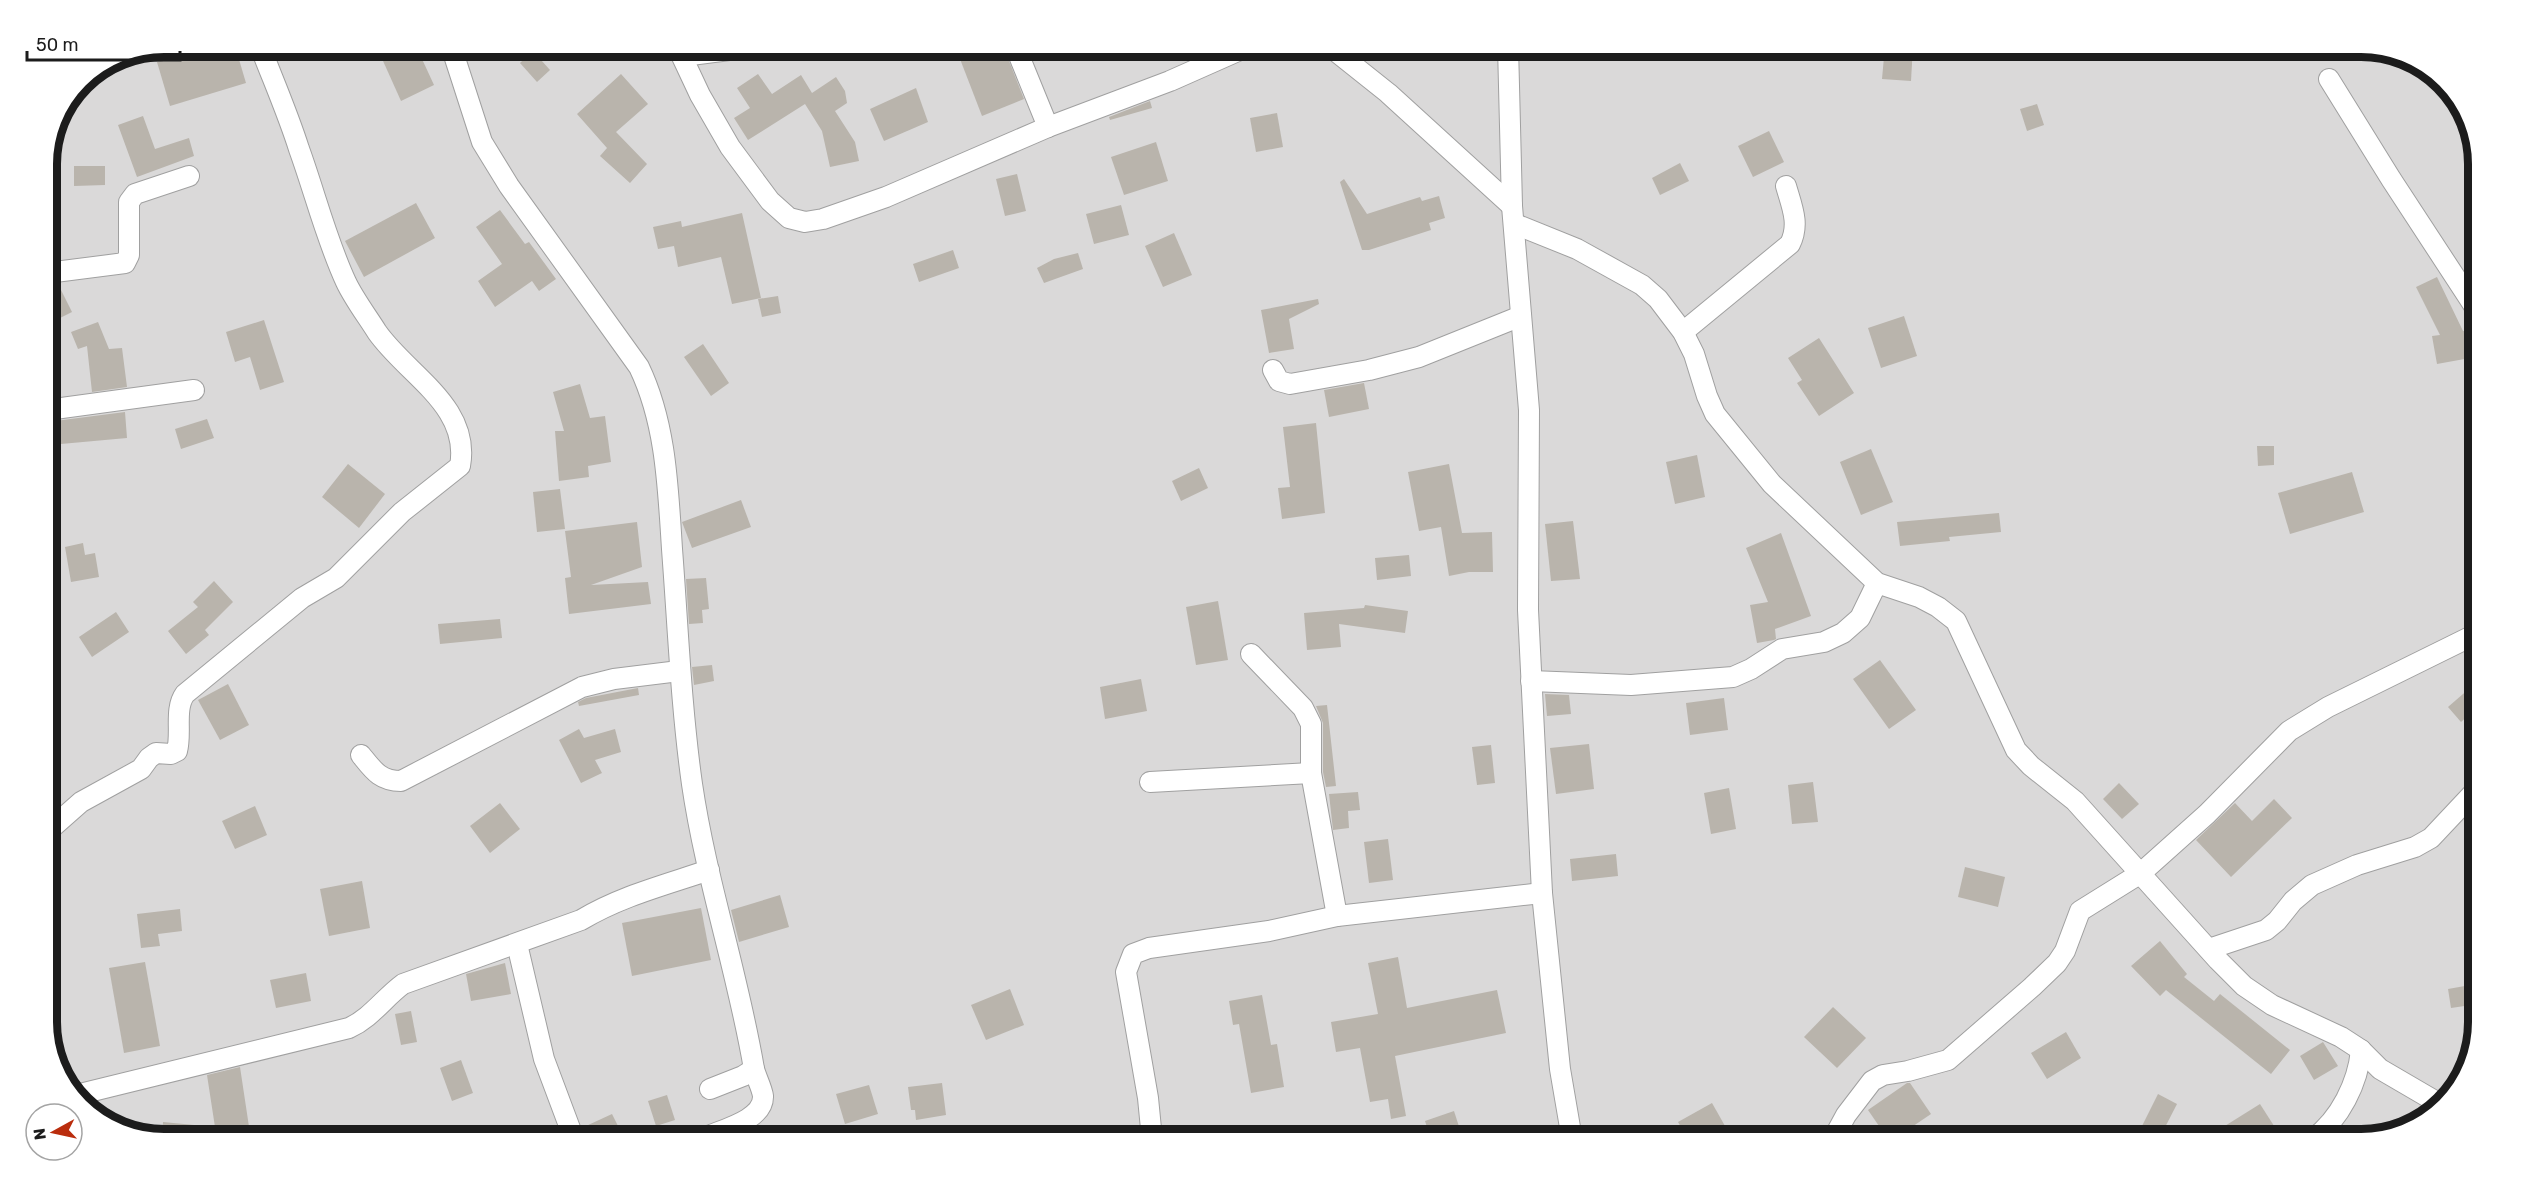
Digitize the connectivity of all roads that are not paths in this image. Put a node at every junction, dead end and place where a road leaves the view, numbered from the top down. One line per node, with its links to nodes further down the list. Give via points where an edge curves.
1 (264, 57): 31 (street, via 346,284 379,334 449,410 459,433 463,454 460,466 402,512 336,578 302,598 185,694 180,701 177,751 156,753 141,769 81,802)
2 (455, 57): 25 (street, via 482,142 515,195 639,367 650,390 667,479)
3 (683, 57): 9 (street, via 730,147 770,201 789,218 805,222 886,197)
4 (1019, 57): 9 (street)
5 (1225, 57): 9 (street)
6 (1343, 57): 12 (street, via 1388,93)
7 (1508, 57): 12 (street)
8 (2329, 79): 16 (street)
9 (1048, 127)
10 (189, 176): 15 (street, via 135,194 129,202 129,255 124,263)
11 (1786, 186): 18 (street, via 1795,216 1796,233 1790,244)
12 (1513, 215): 13 (street); 14 (street)
13 (1550, 237): 14 (street); 18 (street, via 1642,285)
14 (1516, 253): 17 (street)
15 (57, 272)
16 (2468, 297)
17 (1521, 316): 19 (street, via 1419,357 1369,370 1290,384 1279,381); 26 (street, via 1529,410)
18 (1683, 332): 22 (street, via 1707,396 1732,436 1772,484)
19 (1273, 370)
20 (194, 390): 21 (street)
21 (57, 409)
22 (1877, 583): 26 (street, via 1860,618 1843,633 1824,642 1782,649 1733,677 1631,685); 33 (street, via 1919,597 1956,621 2016,750 2075,801)
23 (2468, 638): 33 (street, via 2328,706 2289,731 2207,814)
24 (1251, 654): 28 (street, via 1308,715)
25 (679, 671): 27 (street, via 582,687 401,781 378,776); 32 (street, via 693,787)
26 (1531, 681): 34 (street)
27 (362, 754)
28 (1311, 773): 29 (street); 35 (street)
29 (1150, 782)
30 (2468, 799): 37 (street, via 2423,843 2312,885 2266,930)
31 (57, 823)
32 (709, 870): 36 (street, via 606,906); 39 (street)
33 (2140, 873): 37 (street); 47 (street, via 2080,911 2057,963 1948,1060 1872,1081)
34 (1542, 893): 35 (street); 46 (street)
35 (1337, 916): 45 (street, via 1133,954 1126,972)
36 (518, 944): 41 (street, via 403,984 387,995 371,1015 349,1028); 43 (street, via 544,1059)
37 (2209, 949): 38 (street, via 2244,986 2272,1005)
38 (2361, 1050): 42 (street, via 2380,1069); 48 (street, via 2356,1077)
39 (754, 1069): 40 (street); 44 (street, via 763,1096 760,1108)
40 (710, 1089)
41 (84, 1093)
42 (2433, 1100)
43 (570, 1129)
44 (723, 1129)
45 (1151, 1129)
46 (1570, 1129)
47 (1839, 1129)
48 (2325, 1129)

